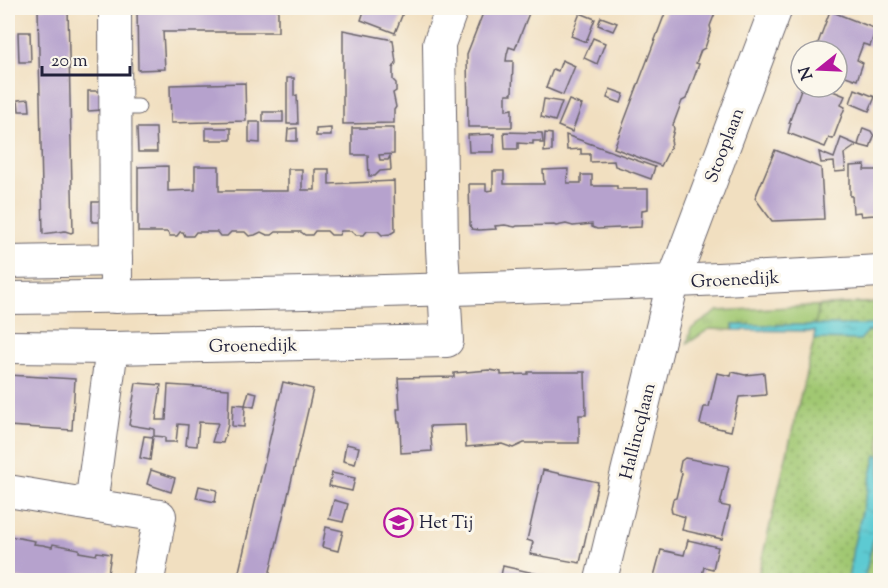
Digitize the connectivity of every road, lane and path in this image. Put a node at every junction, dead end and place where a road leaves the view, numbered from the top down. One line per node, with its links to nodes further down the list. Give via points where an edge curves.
1 (115, 8): 4 (street, via 126,107)
2 (452, 8): 8 (street, via 439,44)
3 (776, 8): 7 (street, Stooplaan)
4 (116, 260): 5 (street); 9 (street)
5 (8, 262)
6 (880, 271): 7 (street, Groenedijk)
7 (673, 282): 8 (street, Groenedijk); 16 (street, Hallincqlaan)
8 (445, 290): 9 (street, Groenedijk); 12 (street, Groenedijk, via 447,341)
9 (116, 297): 10 (street, Groenedijk)
10 (8, 298)
11 (8, 347): 12 (street, Groenedijk)
12 (112, 348): 14 (street)
13 (8, 491): 14 (street)
14 (91, 505): 15 (street, via 160,516)
15 (148, 580)
16 (601, 580)

